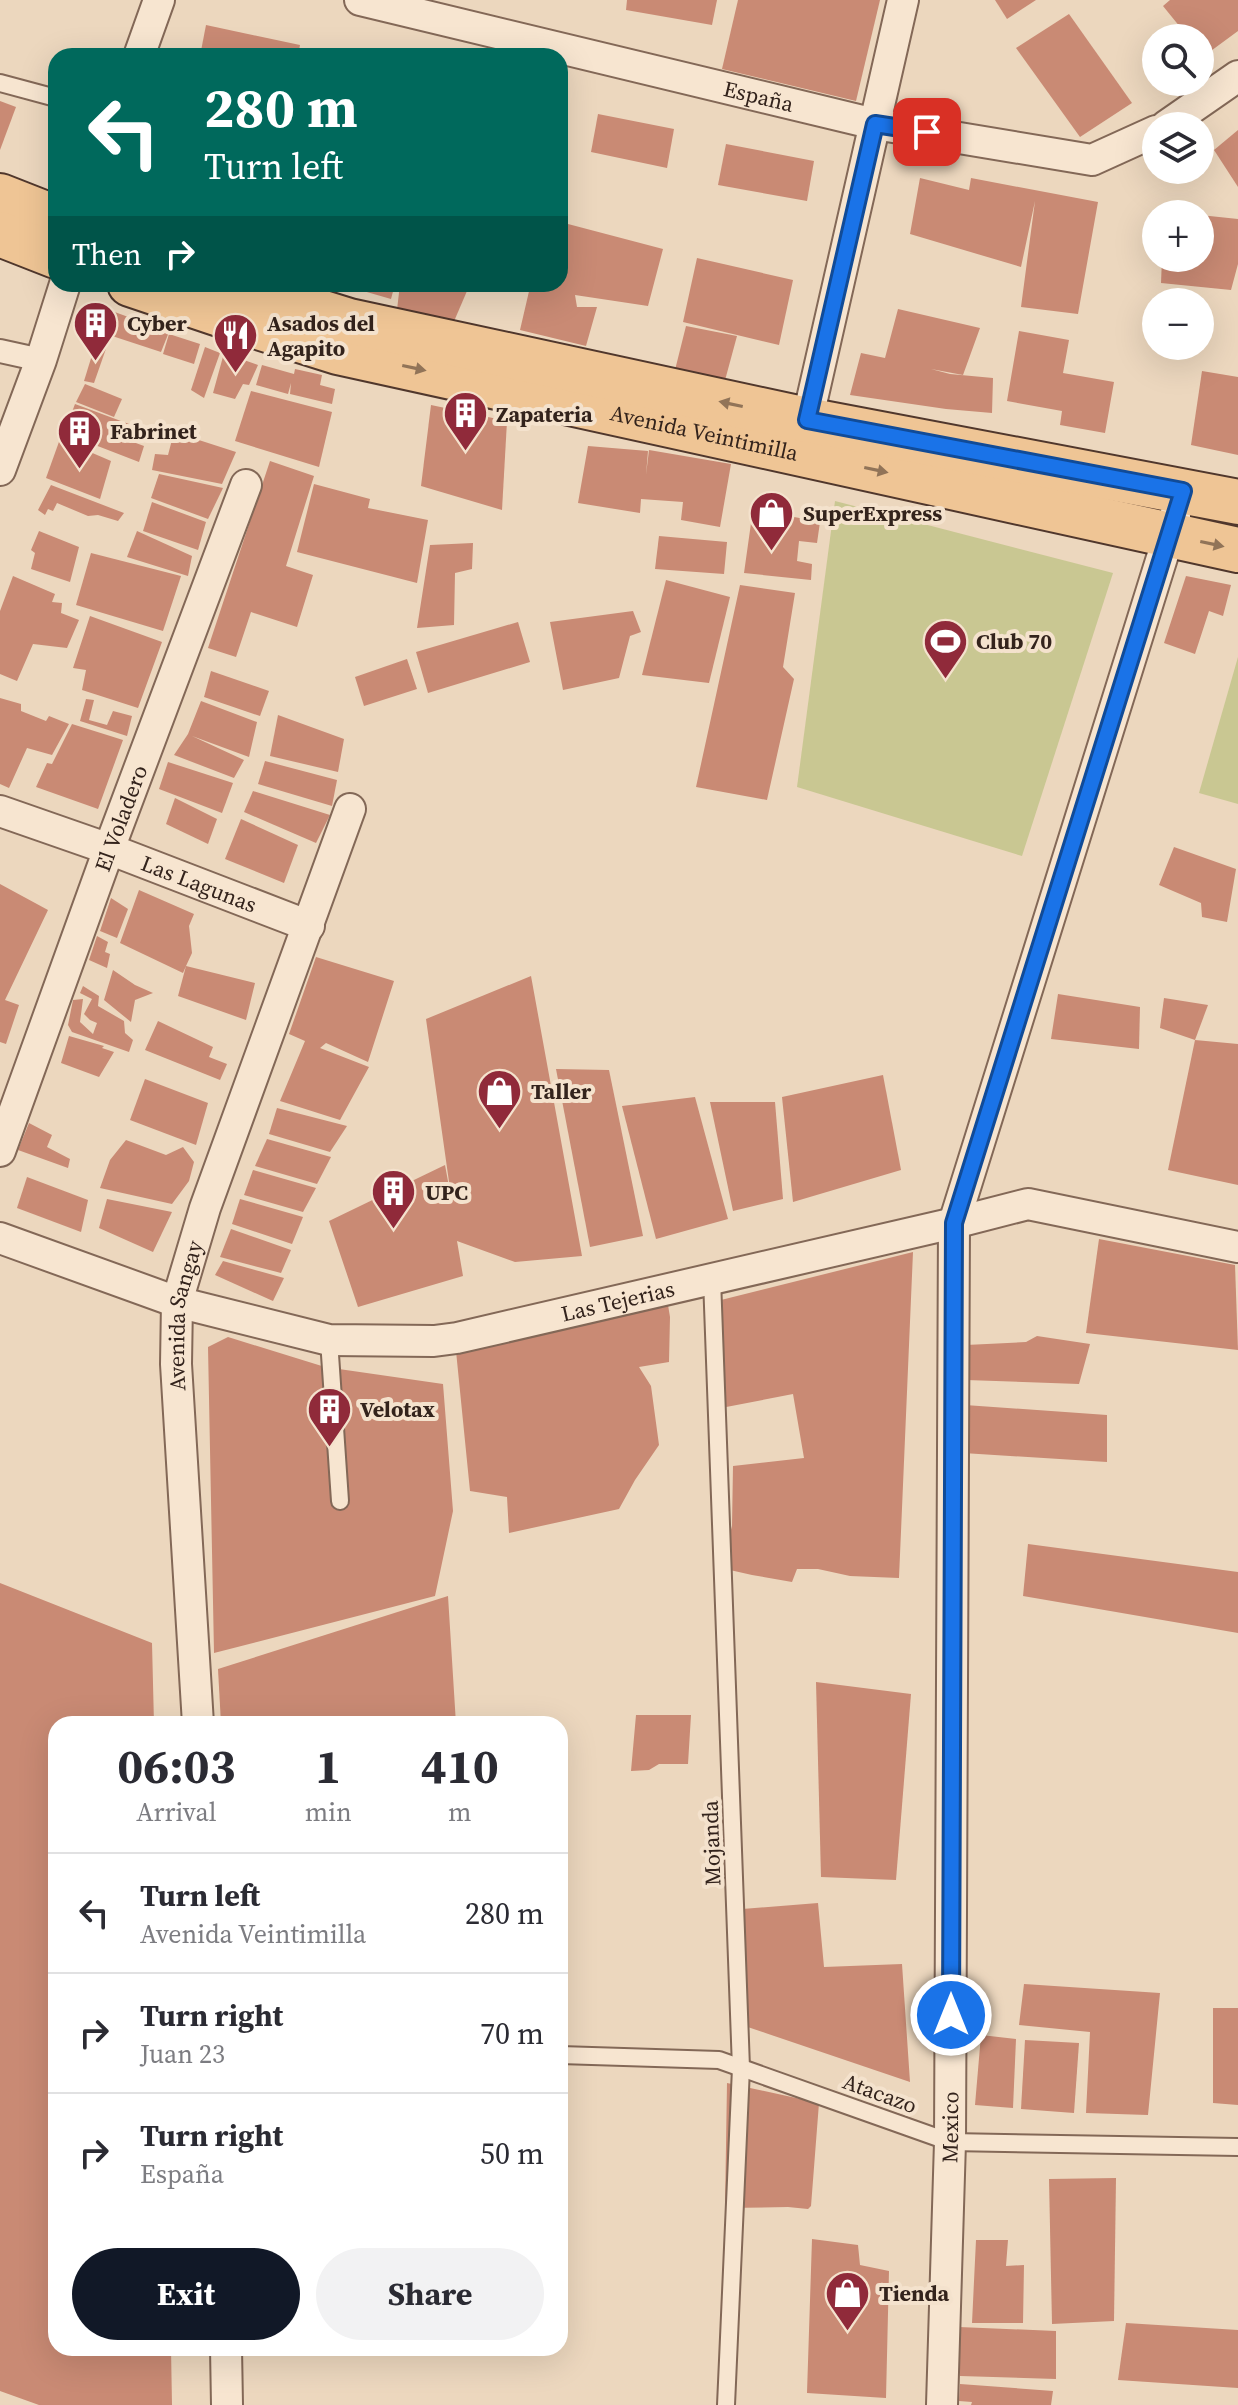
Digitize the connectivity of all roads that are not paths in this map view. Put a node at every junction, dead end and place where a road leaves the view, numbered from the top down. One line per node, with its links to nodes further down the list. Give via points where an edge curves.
1 (159, 0): 4 (street)
2 (360, 0): 5 (street, España)
3 (903, 0): 11 (street)
4 (142, 48)
5 (559, 48)
6 (568, 50): 11 (street, España)
7 (1238, 76): 10 (street)
8 (0, 83): 9 (lane)
9 (48, 96)
10 (1186, 112)
11 (875, 124): 12 (street, España, via 1092,160); 22 (street)
12 (1142, 137)
13 (0, 196): 14 (main road)
14 (48, 215)
15 (0, 234): 16 (main road)
16 (48, 253)
17 (62, 292): 21 (street)
18 (154, 292): 22 (main road, Avenida Veintimilla, one-way to 22, via 338,352)
19 (256, 292): 22 (main road, Avenida Veintimilla, one-way to 19, via 349,321)
20 (0, 351): 21 (street)
21 (41, 360): 23 (street)
22 (804, 437): 25 (main road, Avenida Veintimilla); 27 (main road, Avenida Veintimilla, one-way to 27)
23 (0, 470)
24 (246, 485): 31 (street, El Voladero)
25 (1183, 491): 26 (main road, Avenida Veintimilla); 27 (street, Mexico)
26 (1238, 502)
27 (1169, 534): 28 (main road, Avenida Veintimilla, one-way to 28); 34 (street, Mexico)
28 (1238, 550)
29 (350, 809): 32 (street, Avenida Sangay)
30 (0, 811): 31 (street, Las Lagunas)
31 (109, 849): 32 (street, Las Lagunas); 33 (street, El Voladero)
32 (309, 926): 38 (street, Avenida Sangay, via 205,1208)
33 (0, 1151)
34 (954, 1223): 36 (street, Las Tejerias, via 1028,1204); 37 (street, Las Tejerias); 44 (street, Mexico)
35 (0, 1238): 38 (street, Las Tejerias)
36 (1238, 1247)
37 (712, 1279): 39 (street, Las Tejerias, via 457,1338); 43 (lane, Mojanda)
38 (177, 1302): 39 (street, Las Tejerias); 41 (street, Avenida Sangay, via 176,1364)
39 (329, 1340): 40 (lane)
40 (340, 1501)
41 (198, 1716)
42 (568, 2055): 43 (lane, Atacazo, via 719,2060)
43 (741, 2068): 44 (lane, Atacazo); 48 (lane, Mojanda)
44 (950, 2142): 45 (lane, Atacazo); 49 (street, Mexico)
45 (1238, 2147)
46 (226, 2356): 47 (street)
47 (227, 2405)
48 (726, 2405)
49 (942, 2405)

